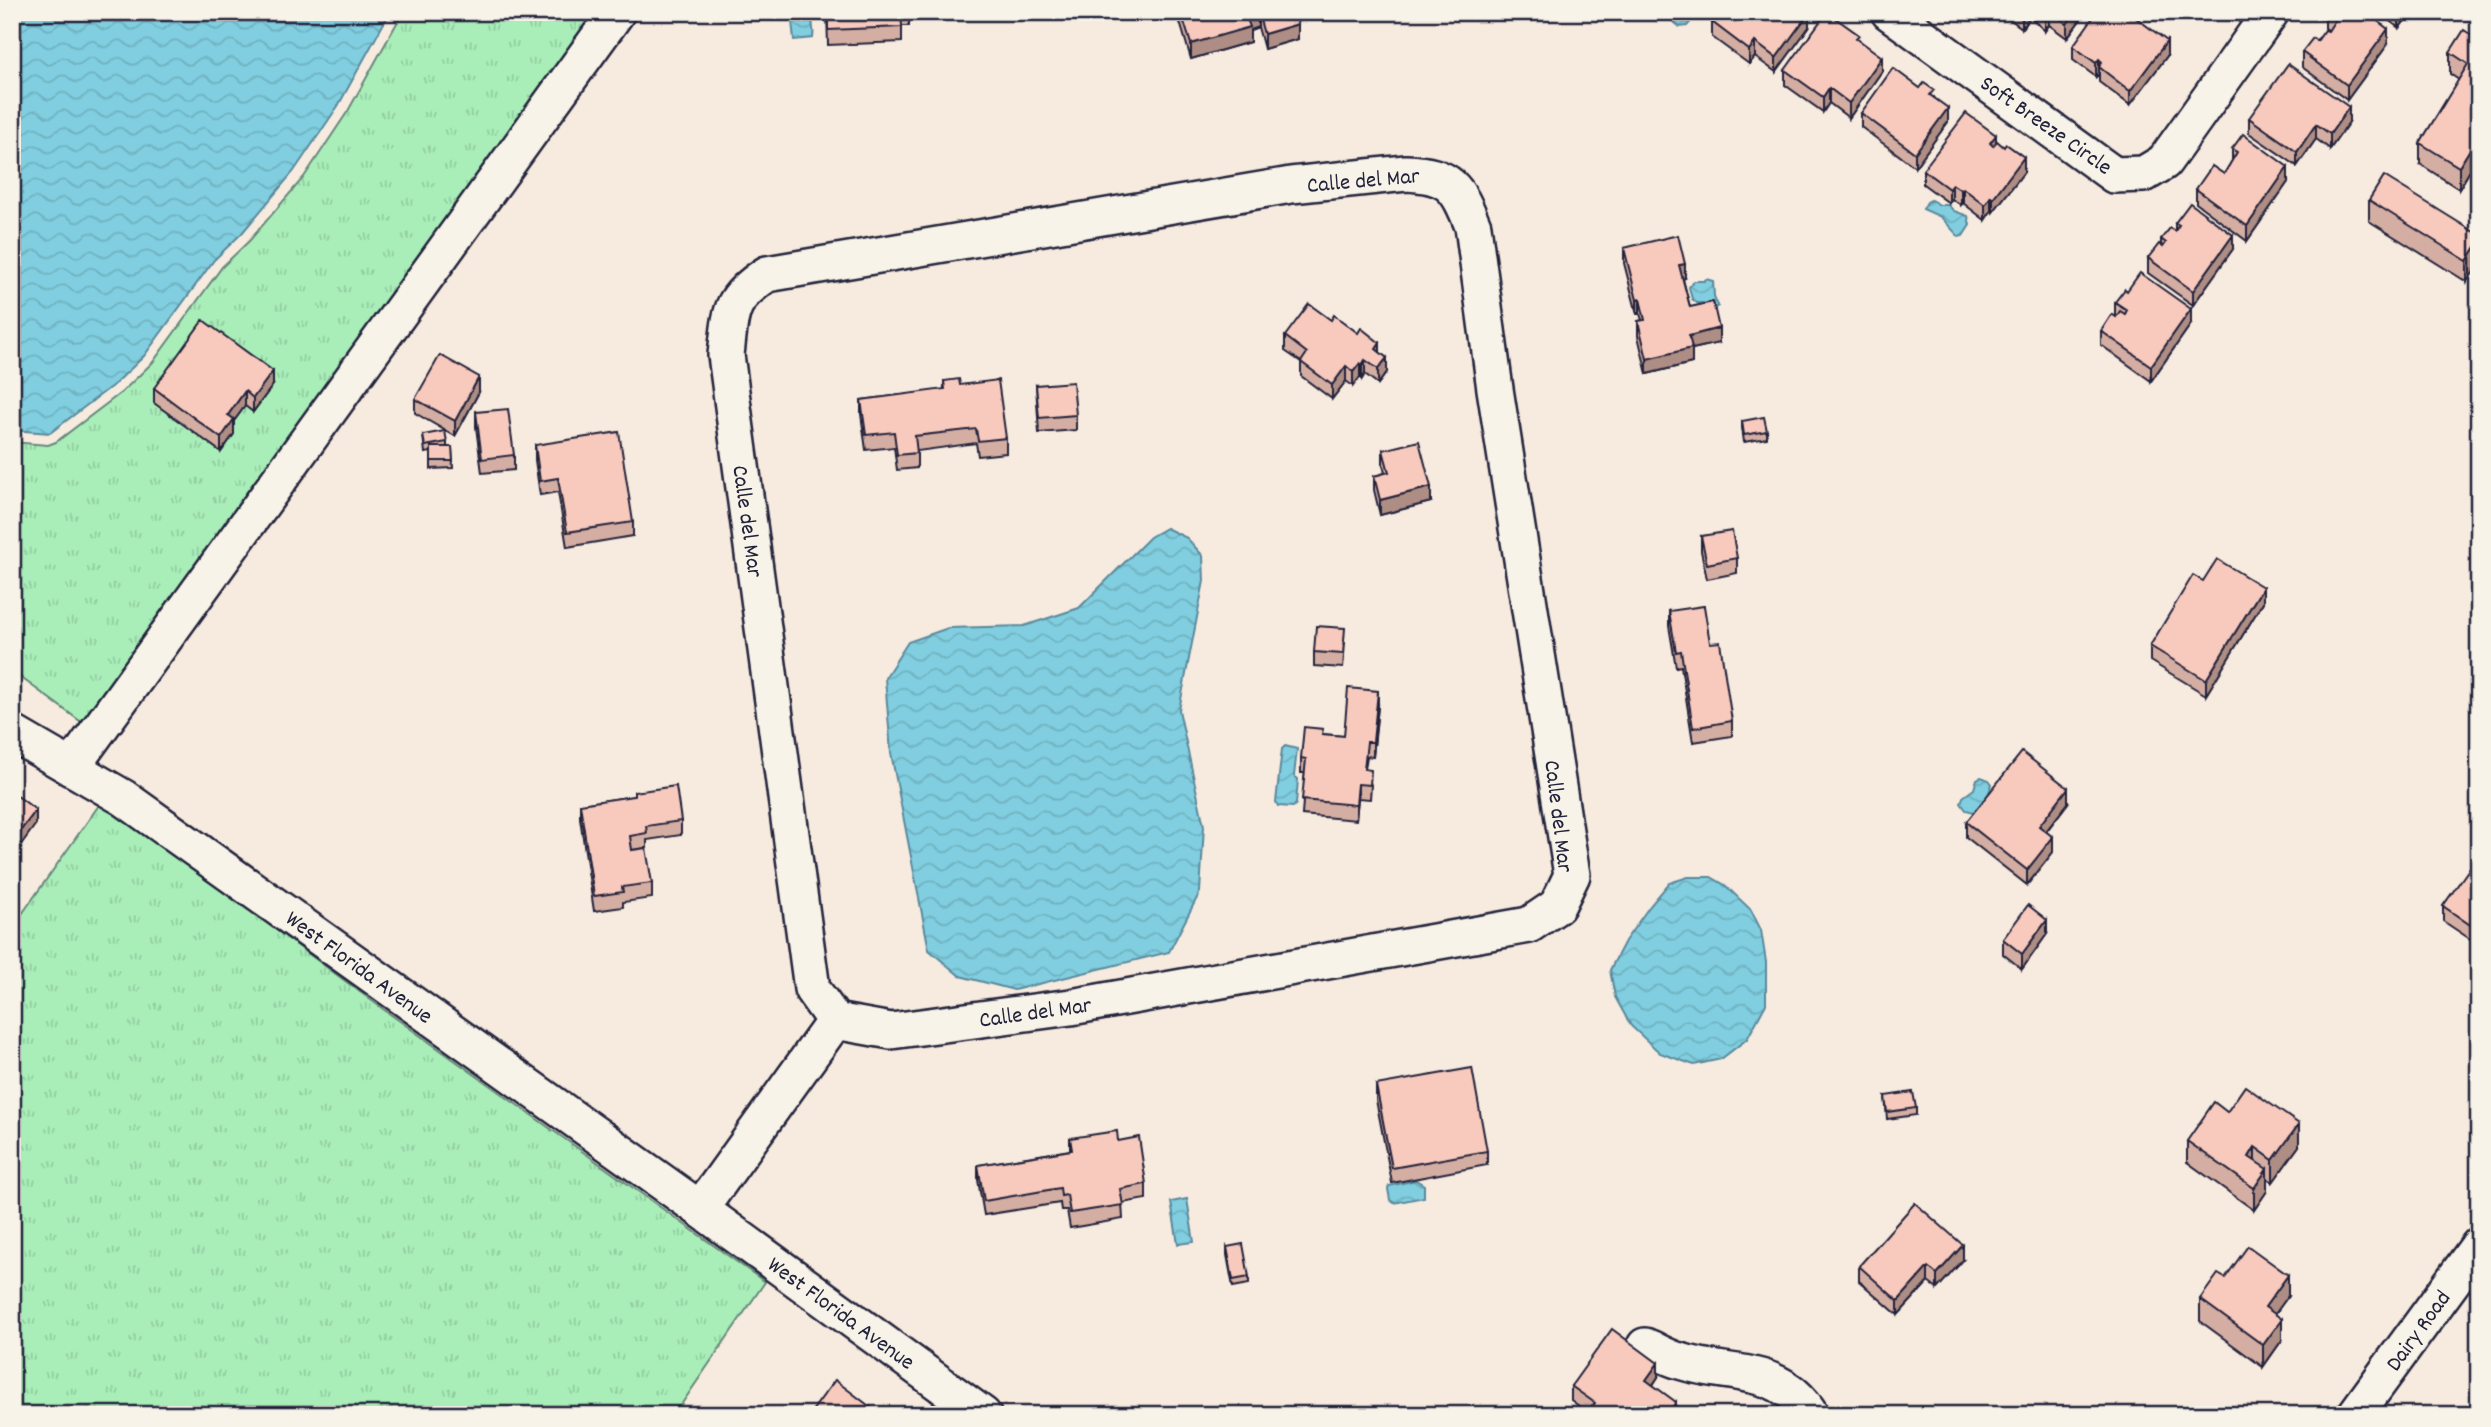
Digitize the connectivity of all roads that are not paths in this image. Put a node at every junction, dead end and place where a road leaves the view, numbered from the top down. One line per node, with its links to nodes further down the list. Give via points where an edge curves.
1 (617, 12): 5 (street)
2 (1889, 12): 3 (street, Soft Breeze Circle, via 2114,175 2144,174 2164,162)
3 (2271, 12)
4 (12, 733): 5 (street, West Florida Avenue)
5 (71, 768): 7 (street, West Florida Avenue, via 124,797)
6 (835, 1021): 6 (street, Calle del Mar, via 891,1031 1071,1007 1529,925 1557,906 1572,875 1473,226 1451,185 1432,174 1406,173 1291,185 767,274 747,288 732,309 726,355 812,989); 7 (street)
7 (700, 1209): 10 (street, West Florida Avenue)
8 (2479, 1244): 12 (street, Dairy Road)
9 (1645, 1346): 11 (street, via 1681,1362 1753,1374 1787,1388)
10 (983, 1415)
11 (1811, 1415)
12 (2355, 1415)

